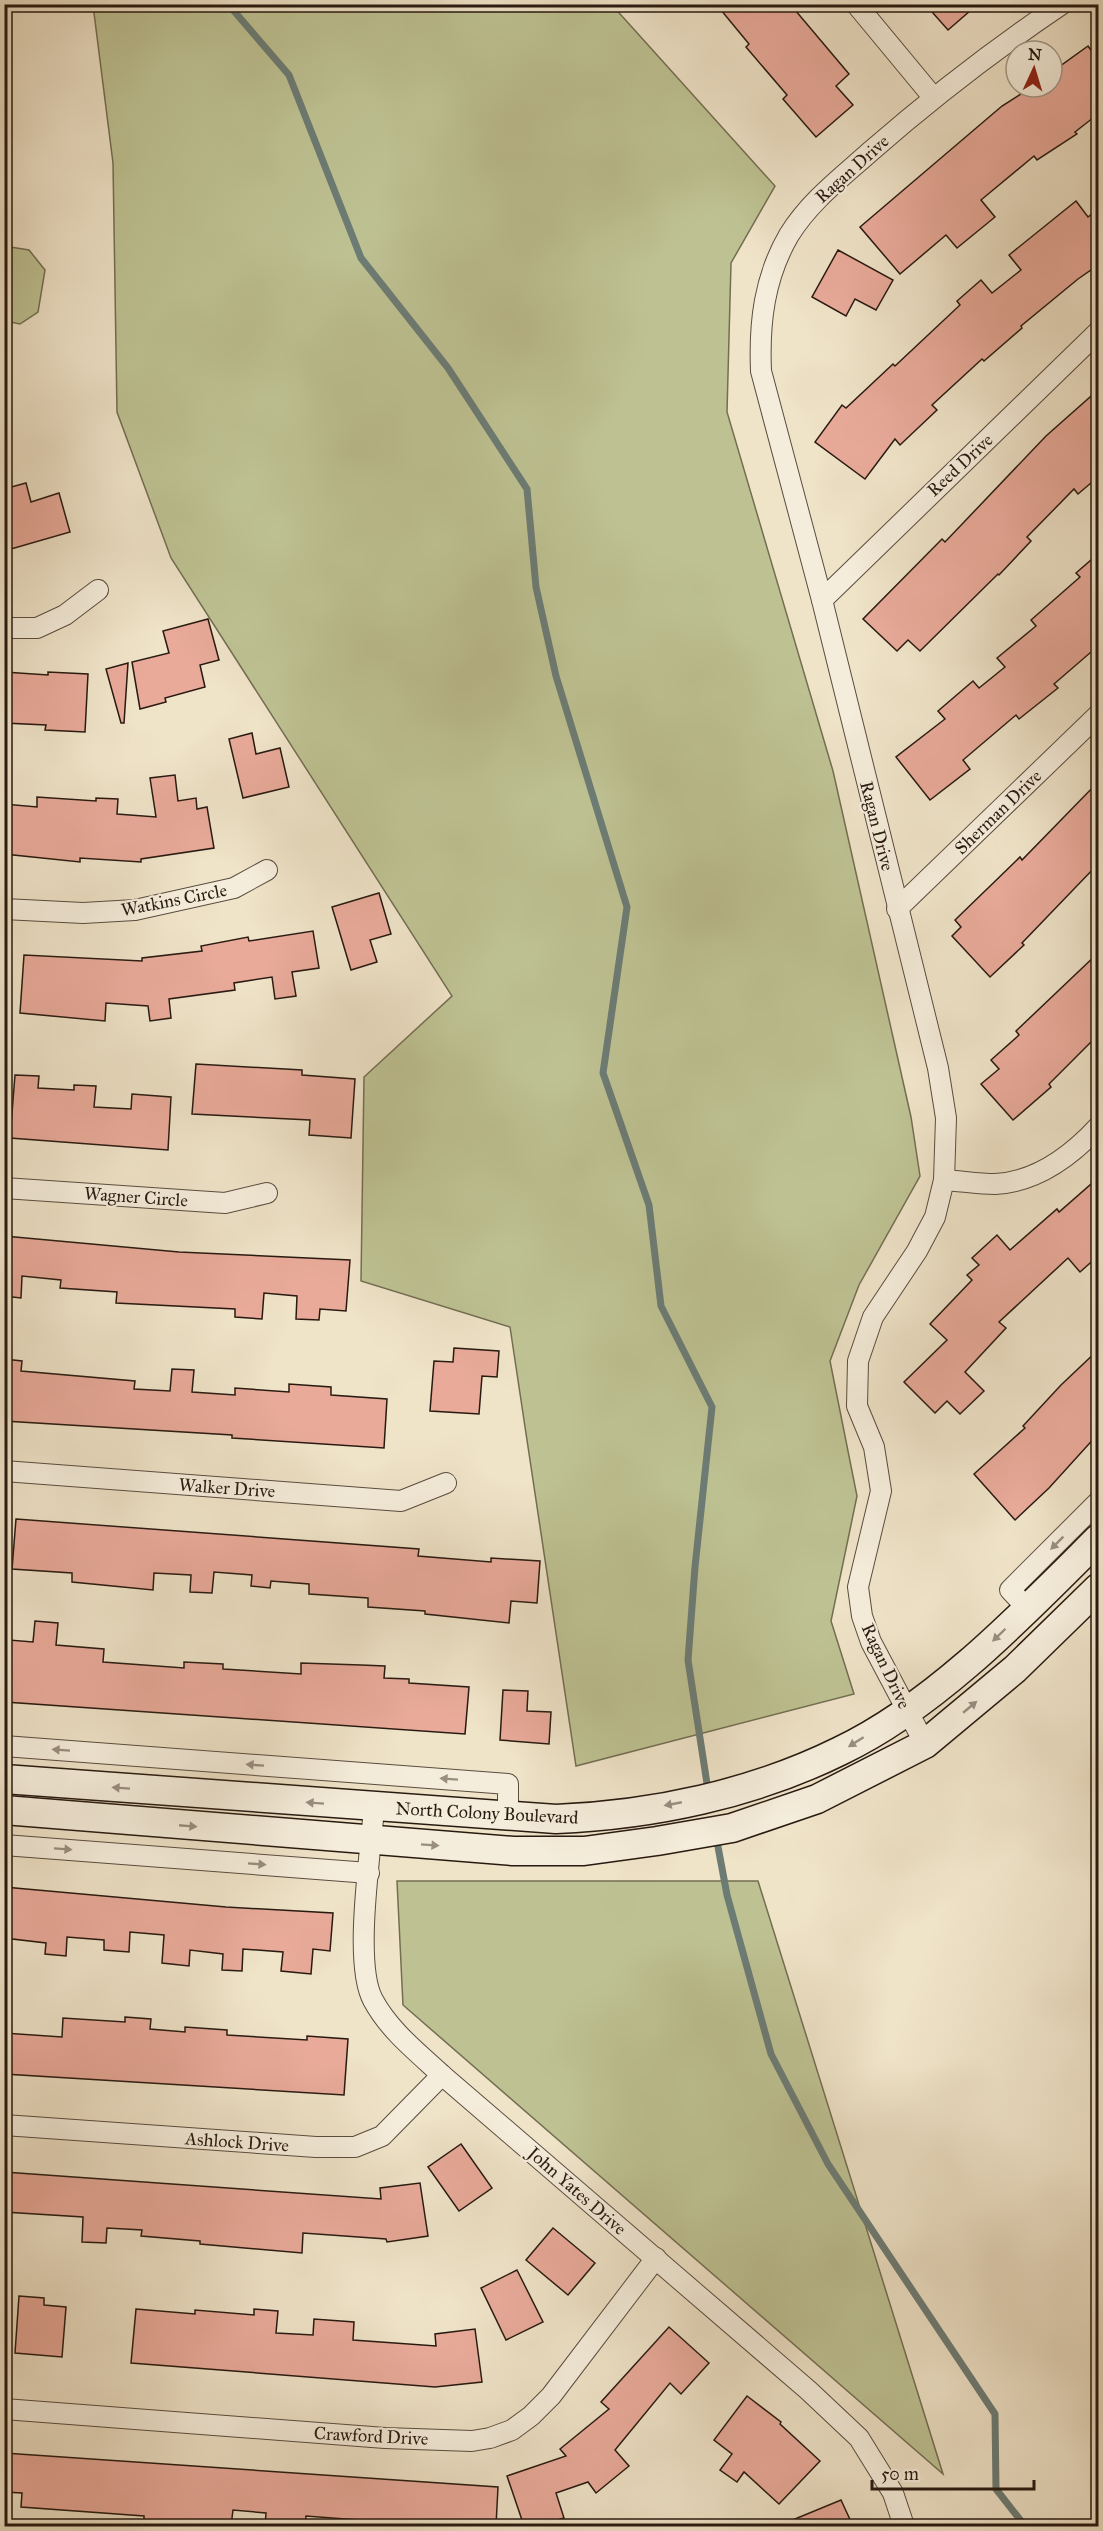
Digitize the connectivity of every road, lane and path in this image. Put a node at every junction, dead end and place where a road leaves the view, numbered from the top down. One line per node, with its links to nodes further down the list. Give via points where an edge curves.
1 (856, 4): 3 (street)
2 (1062, 4): 3 (street, Ragan Drive)
3 (933, 97): 6 (street, Ragan Drive, via 819,196 790,235 763,302 761,371)
4 (1098, 332): 6 (street, Reed Drive)
5 (98, 590): 7 (street, via 65,615 37,628)
6 (822, 600): 11 (street, Ragan Drive)
7 (4, 628)
8 (1098, 715): 11 (street, Sherman Drive)
9 (267, 870): 10 (street, Watkins Circle, via 234,888 135,910 83,914)
10 (4, 909)
11 (897, 909): 13 (street, Ragan Drive, via 938,1068 946,1118)
12 (1098, 1127): 13 (street, via 1067,1156 1026,1179 996,1184)
13 (944, 1180): 22 (street, Ragan Drive, via 935,1217 873,1317 858,1361 857,1406 874,1447 881,1491 858,1587 871,1642)
14 (4, 1188): 15 (street, Wagner Circle, via 225,1203)
15 (267, 1193)
16 (4, 1471): 17 (street, Walker Drive, via 400,1501)
17 (446, 1483)
18 (1098, 1502): 21 (street, one-way to 21, via 1011,1590)
19 (1098, 1539): 21 (main road, North Colony Boulevard)
20 (1098, 1588): 23 (main road, North Colony Boulevard, one-way to 20, via 1015,1669)
21 (1027, 1608): 22 (main road, North Colony Boulevard, one-way to 22, via 966,1666)
22 (906, 1711): 23 (street, Ragan Drive); 28 (main road, North Colony Boulevard, one-way to 28, via 842,1751 768,1783 604,1817)
23 (925, 1744): 29 (main road, North Colony Boulevard, one-way to 23, via 513,1851 584,1851 732,1828 816,1798)
24 (4, 1746): 28 (street, one-way to 24, via 508,1784)
25 (4, 1779): 26 (main road, North Colony Boulevard, one-way to 25)
26 (374, 1807): 28 (main road, North Colony Boulevard); 29 (street, John Yates Drive)
27 (4, 1810): 29 (main road, North Colony Boulevard, one-way to 29)
28 (508, 1817)
29 (372, 1841): 31 (street, John Yates Drive)
30 (4, 1845): 31 (street, one-way to 31)
31 (369, 1872): 32 (street, John Yates Drive, via 364,1933 372,1999 393,2030)
32 (442, 2075): 33 (street, Ashlock Drive, via 382,2136 355,2147); 34 (street, John Yates Drive)
33 (4, 2126)
34 (656, 2258): 35 (street, Crawford Drive, via 551,2396 512,2430 490,2438 385,2438); 36 (street, John Yates Drive, via 859,2438 893,2493)
35 (4, 2409)
36 (904, 2526)

